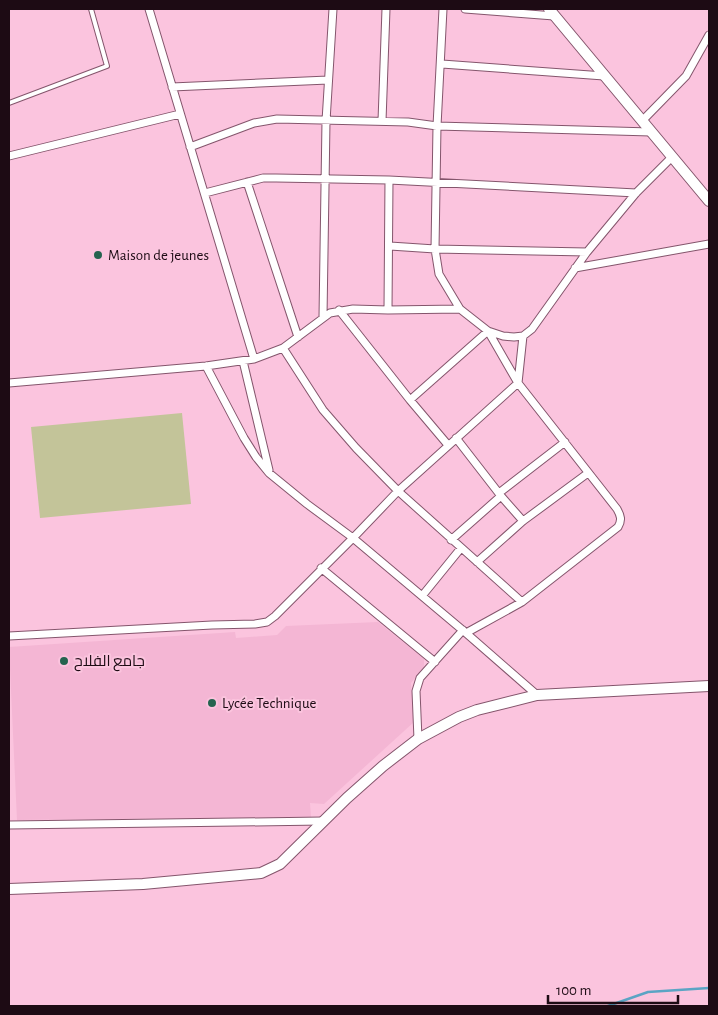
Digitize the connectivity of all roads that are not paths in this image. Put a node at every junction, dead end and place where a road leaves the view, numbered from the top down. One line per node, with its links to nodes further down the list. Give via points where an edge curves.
1 (91, 9): 13 (lane, via 107,66)
2 (149, 9): 12 (street)
3 (333, 9): 11 (street)
4 (386, 9): 17 (street)
5 (444, 9): 9 (street)
6 (465, 9): 7 (street)
7 (552, 12): 10 (street)
8 (709, 35): 16 (street, via 686,76)
9 (442, 64): 10 (street); 18 (street)
10 (604, 76): 16 (street)
11 (328, 80): 12 (street); 15 (street)
12 (172, 86): 14 (street)
13 (9, 103)
14 (180, 114): 20 (street); 21 (street)
15 (326, 121): 17 (street); 20 (street, via 264,121); 23 (street)
16 (642, 121): 19 (street)
17 (382, 122): 18 (street)
18 (438, 126): 19 (street); 26 (street)
19 (651, 132): 22 (street)
20 (190, 147): 27 (street)
21 (9, 156)
22 (672, 157): 28 (street); 29 (street)
23 (325, 178): 24 (street); 25 (street, via 263,178); 38 (street)
24 (389, 180): 26 (street); 31 (street)
25 (247, 182): 27 (street); 40 (street)
26 (436, 183): 28 (street); 32 (street)
27 (205, 193): 43 (street)
28 (636, 193): 33 (street)
29 (709, 201)
30 (709, 244): 34 (street)
31 (390, 246): 32 (street); 37 (street)
32 (435, 249): 33 (street); 35 (street, via 439,274)
33 (587, 252): 34 (street)
34 (575, 268): 41 (street, via 532,329)
35 (460, 309): 37 (street); 39 (street)
36 (339, 310): 37 (street); 38 (street); 48 (street)
37 (388, 310)
38 (323, 317): 40 (street)
39 (488, 331): 41 (street, via 514,338); 47 (street); 48 (street)
40 (298, 336): 42 (street)
41 (523, 336): 47 (street)
42 (283, 348): 43 (street); 54 (street, via 323,410)
43 (254, 359): 44 (street)
44 (243, 361): 45 (street); 52 (street)
45 (206, 366): 46 (street); 52 (street, via 244,438)
46 (9, 383)
47 (518, 383): 49 (street); 50 (street)
48 (410, 400): 51 (street)
49 (456, 438): 51 (street); 55 (street)
50 (566, 442): 53 (street); 55 (street)
51 (448, 445): 54 (street)
52 (269, 473): 57 (street)
53 (588, 473): 56 (street); 63 (street, via 617,510 621,522)
54 (398, 491): 57 (street); 58 (street)
55 (500, 495): 56 (street); 58 (street)
56 (523, 522): 60 (street)
57 (353, 538): 61 (street); 62 (street)
58 (452, 540): 59 (street)
59 (461, 548): 60 (street); 62 (street)
60 (477, 562): 63 (street)
61 (321, 568): 65 (street, via 267,622); 66 (street)
62 (422, 596): 64 (street)
63 (522, 602): 64 (street)
64 (465, 632): 66 (street); 68 (street)
65 (9, 636)
66 (434, 662): 69 (street, via 417,684)
67 (709, 686): 68 (street)
68 (537, 695): 69 (street, via 459,717)
69 (418, 739): 70 (street)
70 (323, 821): 71 (street); 72 (street, via 280,864 261,873 143,884)
71 (9, 825)
72 (9, 889)

